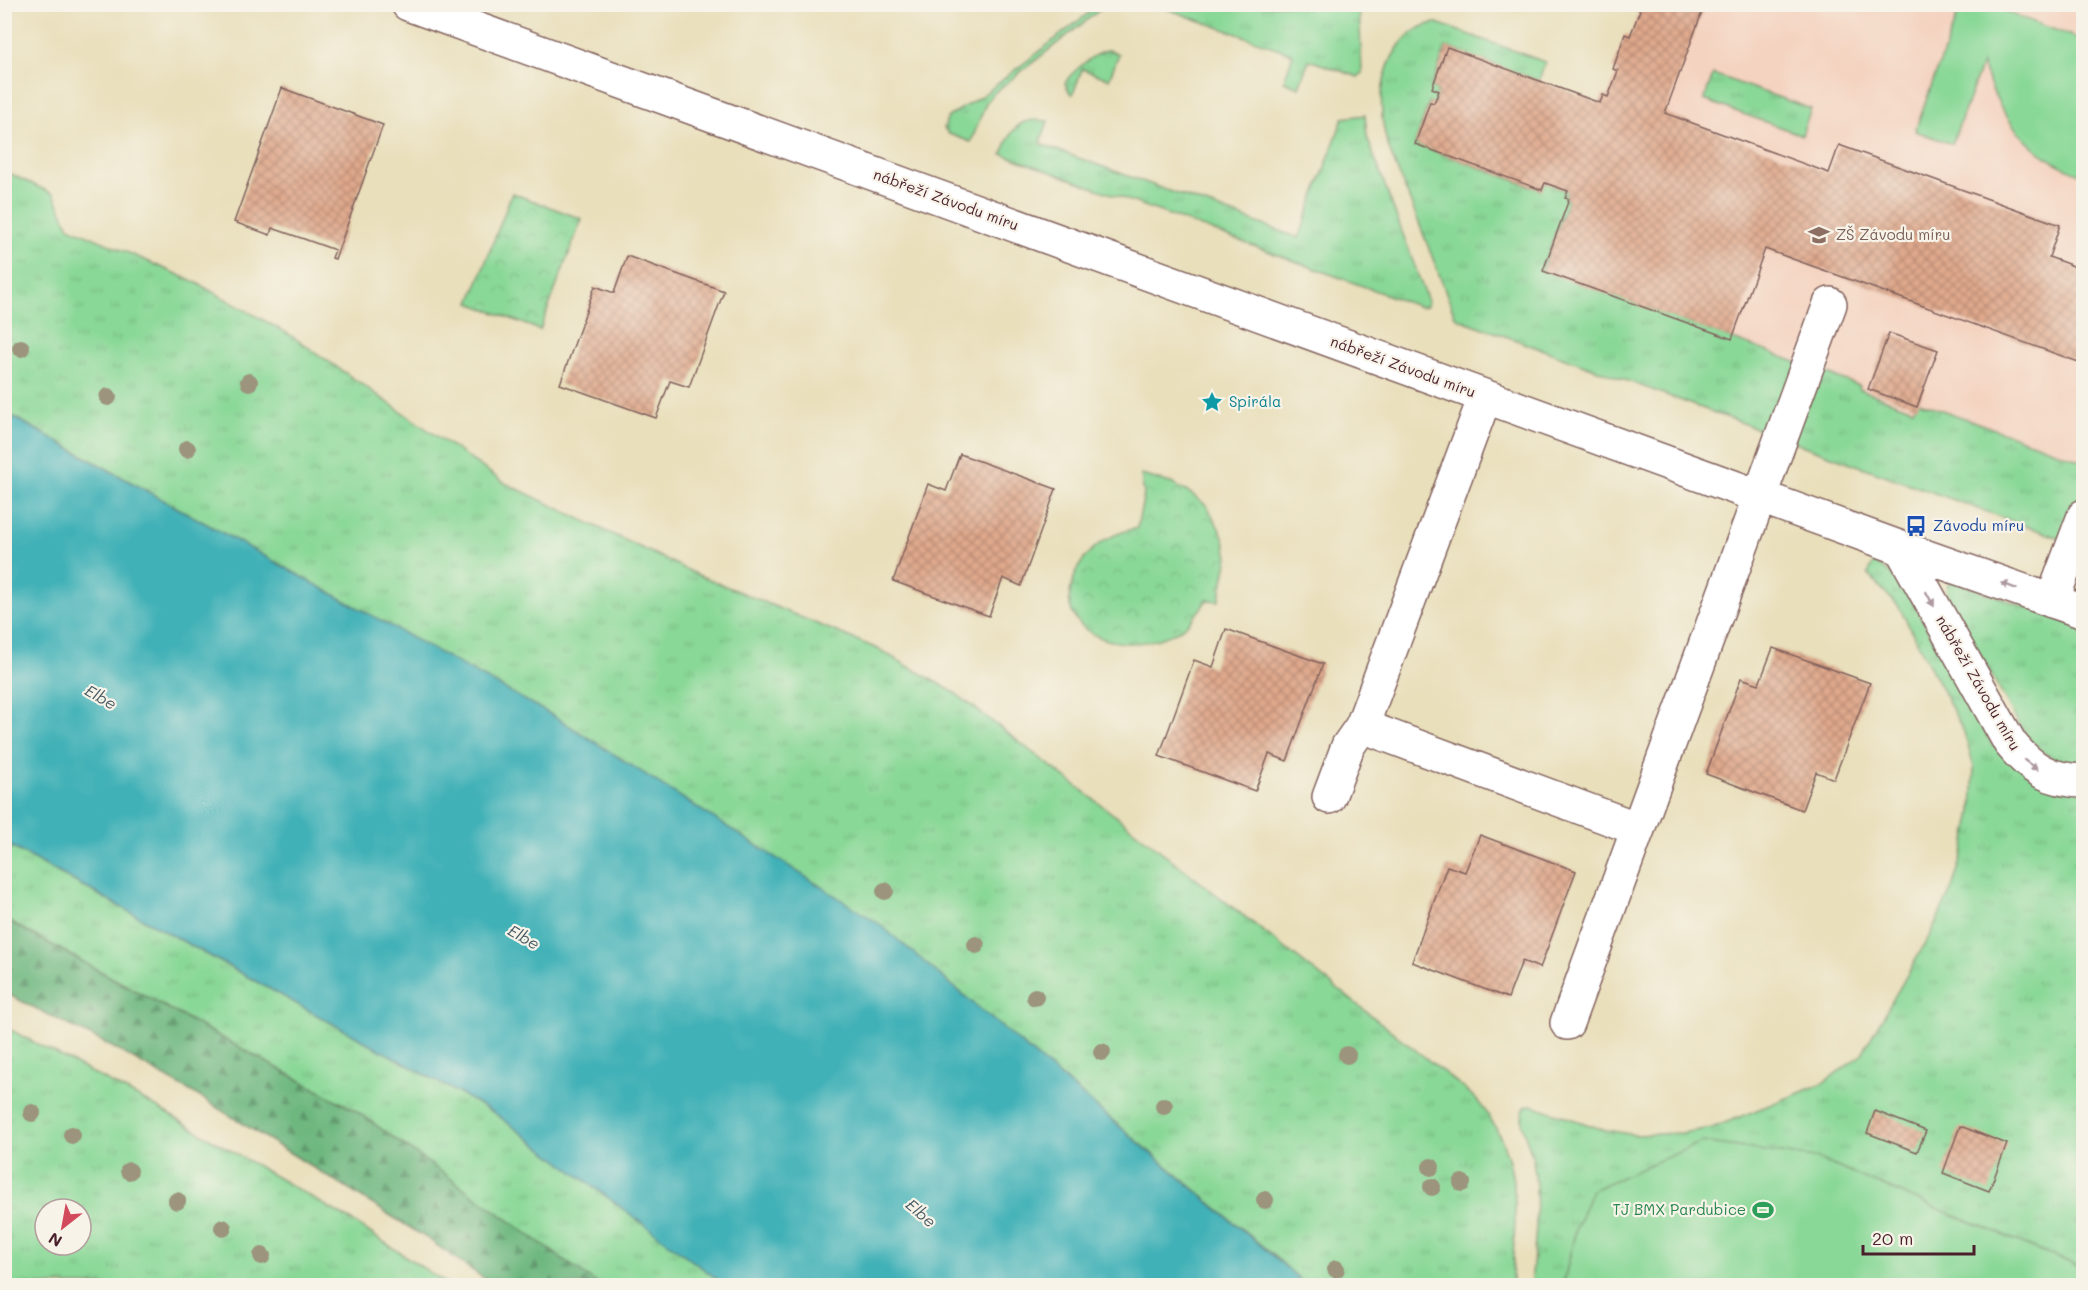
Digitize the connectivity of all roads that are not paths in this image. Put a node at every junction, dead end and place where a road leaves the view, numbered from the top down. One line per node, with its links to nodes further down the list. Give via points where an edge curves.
1 (408, 4): 3 (street, nábřeží Závodu míru)
2 (1830, 304): 4 (street)
3 (1485, 397): 4 (street, nábřeží Závodu míru); 9 (street, nábřeží Závodu míru)
4 (1759, 497): 6 (street, nábřeží Závodu míru); 12 (street)
5 (2084, 516): 7 (street)
6 (1901, 548): 7 (street, nábřeží Závodu míru, one-way to 6); 10 (street, nábřeží Závodu míru, one-way to 10, via 2010,743 2037,770 2053,777)
7 (2052, 601): 8 (street, nábřeží Závodu míru)
8 (2084, 612)
9 (1362, 726): 11 (street, nábřeží Závodu míru, via 1348,746); 12 (street)
10 (2084, 781)
11 (1329, 797)
12 (1638, 829): 13 (street)
13 (1568, 1023)

